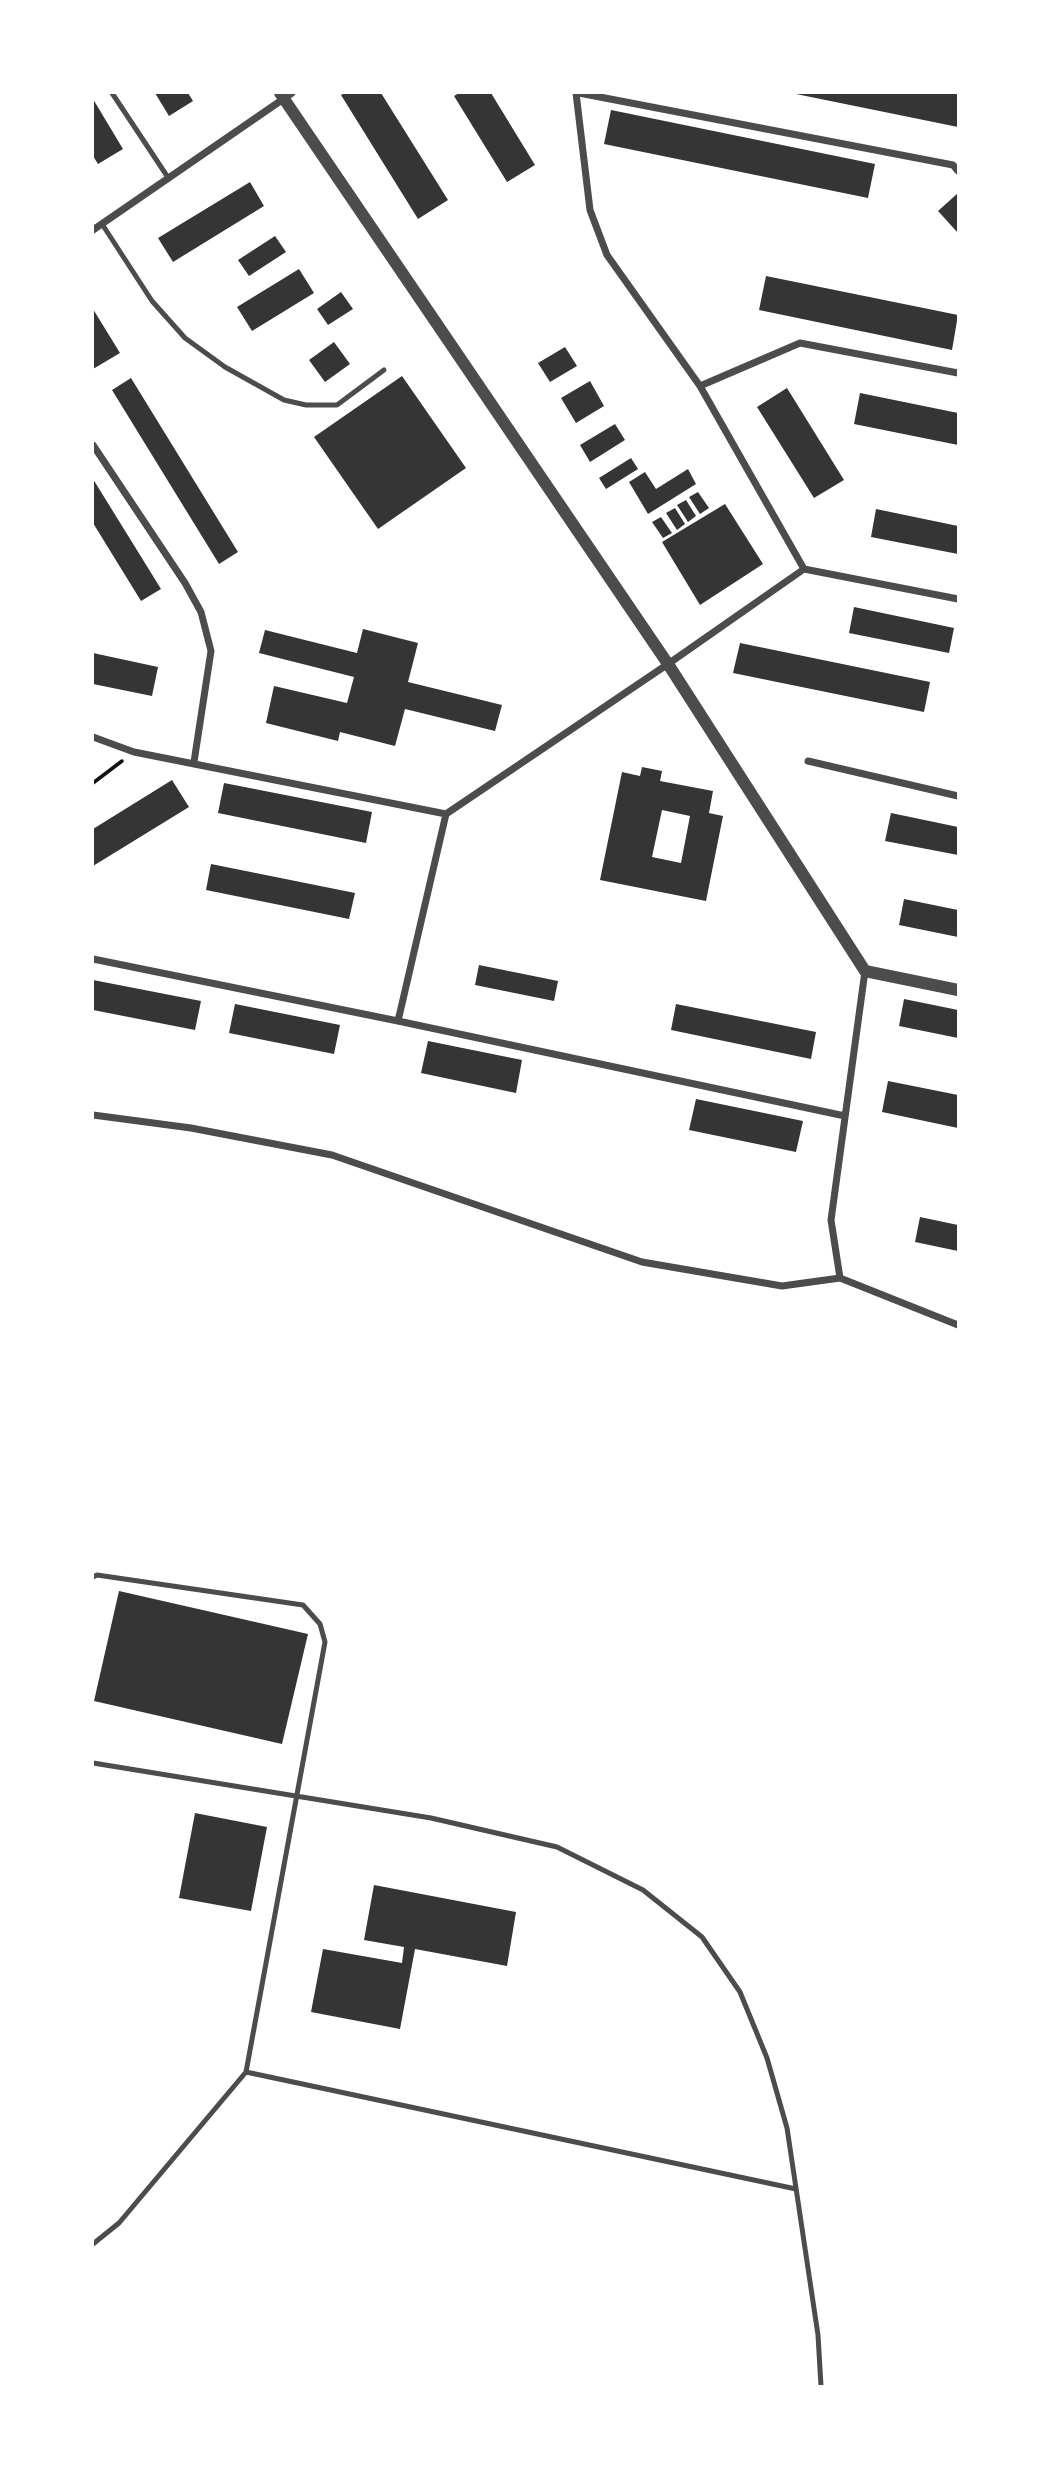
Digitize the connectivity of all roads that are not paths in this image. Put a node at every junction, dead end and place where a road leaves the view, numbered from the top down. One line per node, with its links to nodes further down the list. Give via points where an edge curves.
1 (112, 93): 5 (lane)
2 (578, 93): 4 (street, via 953,165); 10 (street, via 590,210 607,255)
3 (285, 94): 5 (street); 14 (street)
4 (958, 171)
5 (169, 178): 6 (street)
6 (102, 224): 7 (street); 8 (lane, via 152,301 185,338 284,400 337,405)
7 (93, 230)
8 (384, 370)
9 (958, 373): 10 (street, via 800,342)
10 (700, 386): 12 (street)
11 (93, 445): 17 (street, via 201,612 211,651)
12 (804, 569): 13 (street); 14 (street)
13 (958, 599)
14 (668, 664): 19 (street); 21 (street)
15 (93, 737): 17 (street, via 134,752)
16 (808, 761): 18 (street)
17 (194, 762): 19 (street)
18 (958, 796)
19 (446, 814): 23 (street)
20 (93, 959): 23 (street)
21 (865, 971): 22 (street); 25 (street)
22 (958, 990)
23 (398, 1021): 25 (street)
24 (93, 1115): 26 (street, via 332,1155 642,1262 782,1286)
25 (845, 1116): 26 (street, via 831,1220)
26 (840, 1278): 27 (street)
27 (958, 1325)
28 (93, 1577): 30 (lane, via 303,1605 320,1624 325,1642)
29 (93, 1763): 30 (lane)
30 (296, 1797): 31 (lane); 32 (lane, via 431,1818 557,1847 643,1890 702,1937 740,1992 771,2070 787,2128)
31 (246, 2072): 32 (lane); 33 (lane, via 118,2223)
32 (796, 2189): 34 (lane)
33 (93, 2244)
34 (821, 2386)

